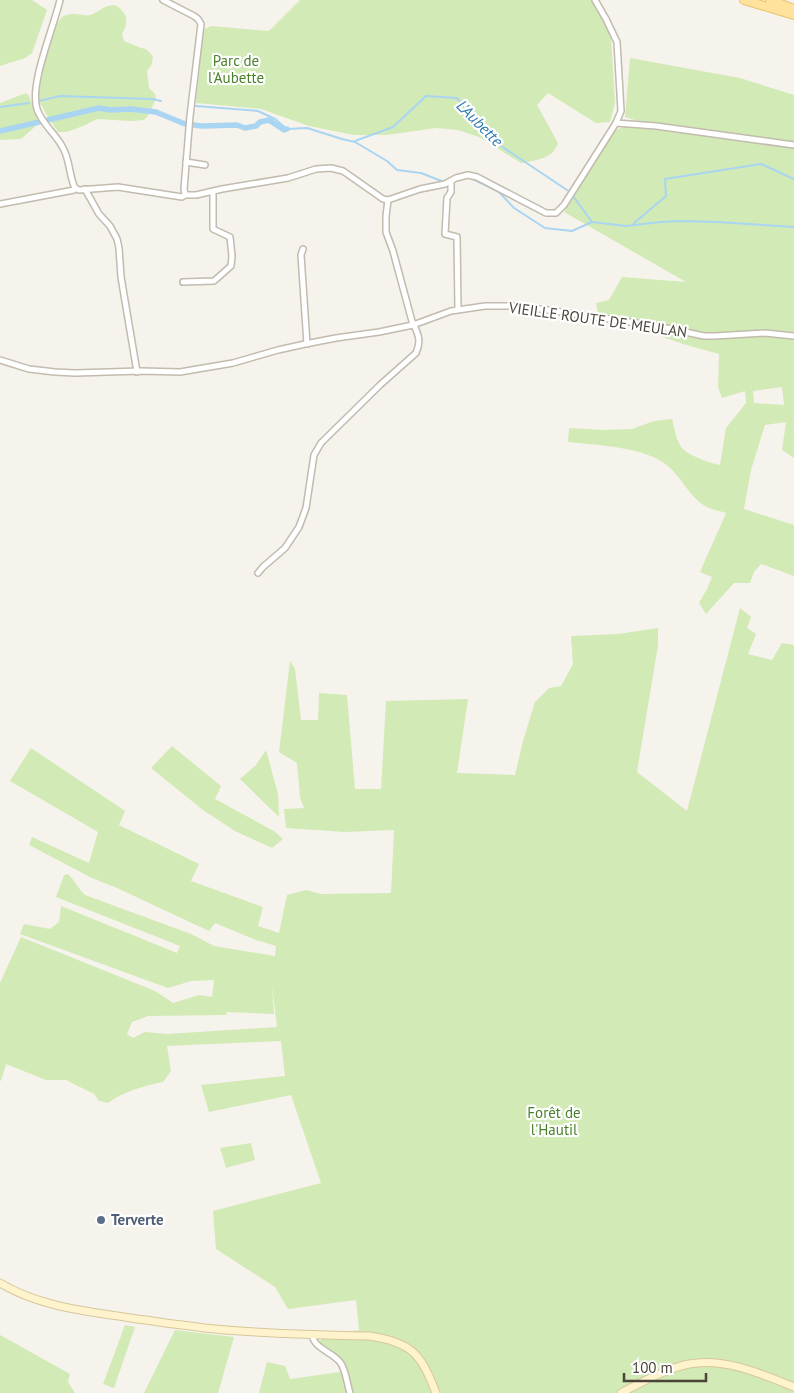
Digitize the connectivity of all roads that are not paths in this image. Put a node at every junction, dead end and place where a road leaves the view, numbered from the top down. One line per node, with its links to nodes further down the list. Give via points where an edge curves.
1 (60, 0): 13 (street, via 37,79 37,109 67,156)
2 (163, 0): 10 (street, via 194,16 201,24)
3 (595, 0): 8 (street, via 617,42 621,111)
4 (744, 0): 7 (main road)
5 (770, 0): 6 (main road)
6 (794, 10)
7 (794, 15)
8 (616, 123): 9 (street); 12 (street, via 556,213 546,212 478,177)
9 (794, 145)
10 (186, 162): 11 (street); 16 (street)
11 (205, 165)
12 (451, 181): 17 (street); 21 (street, via 445,234 457,237)
13 (75, 188): 14 (street); 18 (street)
14 (85, 189): 16 (street, via 118,187 174,197); 26 (street, via 116,239)
15 (213, 191): 16 (street); 17 (street, via 331,168 342,171); 20 (street, via 213,229 230,237 231,266 214,281)
16 (185, 195)
17 (388, 200): 22 (street, via 386,232)
18 (0, 204)
19 (303, 249): 24 (street)
20 (183, 282)
21 (458, 309): 22 (street, VIEILLE ROUTE DE MEULAN); 23 (street, VIEILLE ROUTE DE MEULAN, via 520,306 704,336 765,333)
22 (413, 325): 24 (street, VIEILLE ROUTE DE MEULAN); 27 (street, via 420,340 416,353 322,443 314,456 306,508 299,527 285,548)
23 (794, 336)
24 (307, 344): 26 (street, VIEILLE ROUTE DE MEULAN, via 233,363 180,372)
25 (0, 360): 26 (street, VIEILLE ROUTE DE MEULAN, via 29,369 55,372)
26 (138, 372)
27 (258, 573)
28 (0, 1283): 29 (main road, via 51,1305 90,1312 192,1327)
29 (312, 1334): 31 (street, via 314,1343 342,1365); 32 (main road, via 369,1336 401,1344 422,1362)
30 (794, 1387): 33 (main road, via 730,1365 702,1363 680,1366)
31 (350, 1393)
32 (436, 1393)
33 (620, 1393)

